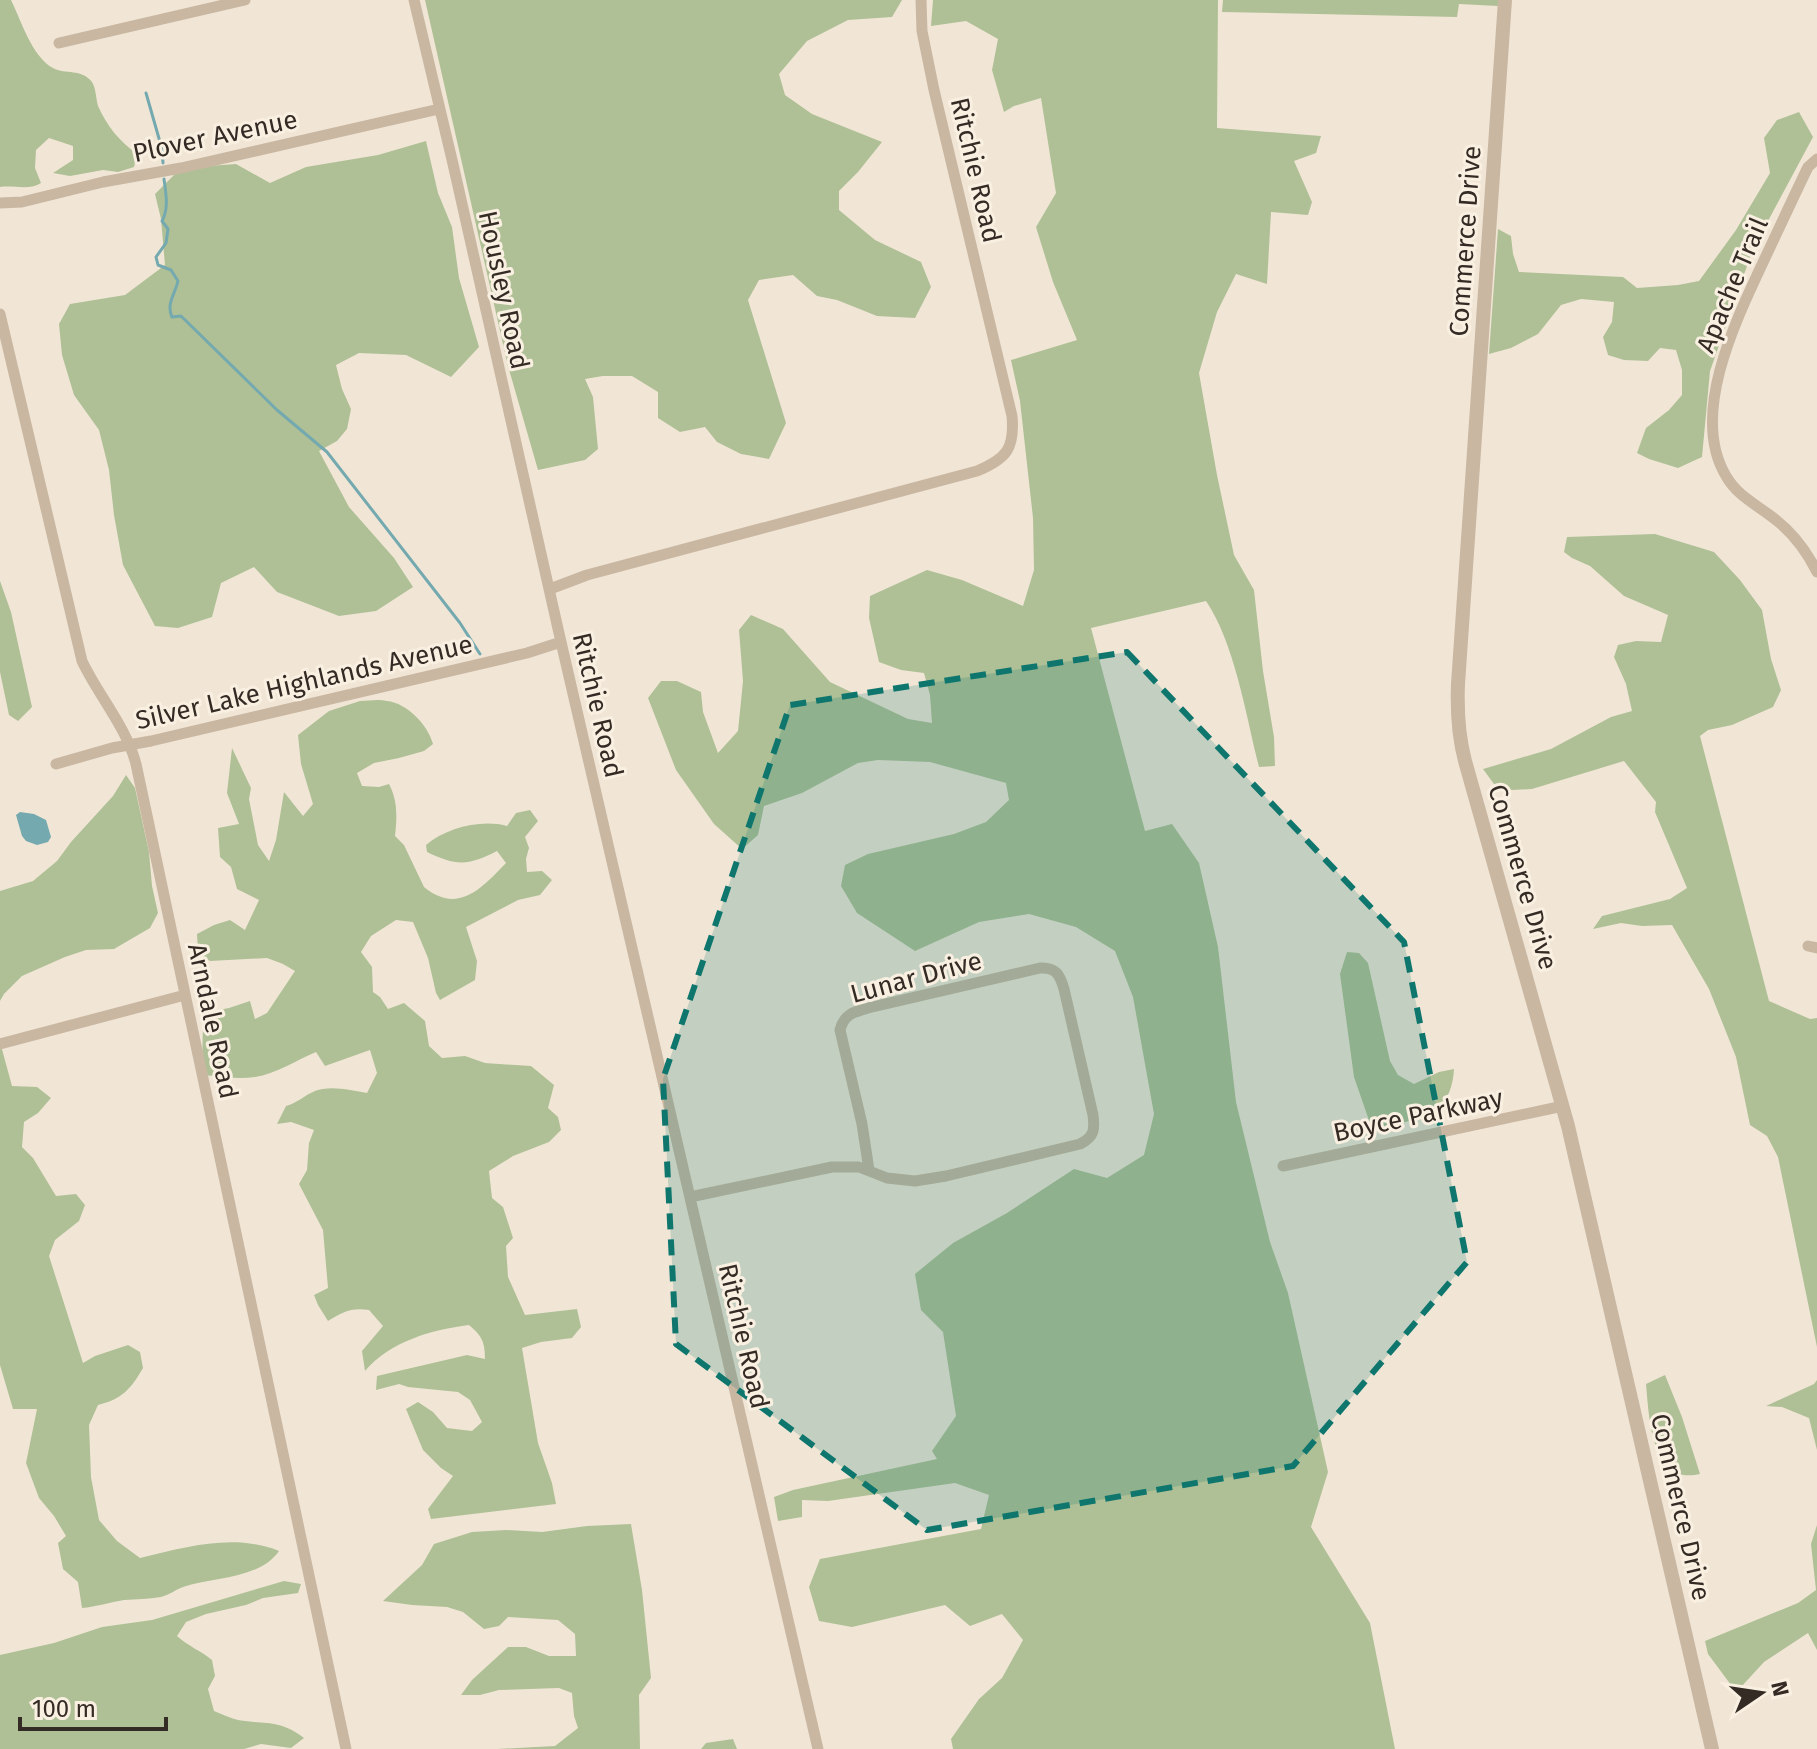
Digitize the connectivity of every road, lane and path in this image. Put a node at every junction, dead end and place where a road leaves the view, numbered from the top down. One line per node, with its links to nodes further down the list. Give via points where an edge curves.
1 (245, 0): 5 (street)
2 (414, 0): 6 (street, Housley Road)
3 (921, 0): 11 (street, Ritchie Road, via 928,62 1012,416 1013,440 1007,452 977,471)
4 (1505, 0): 17 (street, Commerce Drive, via 1457,714 1465,761)
5 (59, 43)
6 (439, 109): 8 (street, Plover Avenue); 11 (street, Housley Road)
7 (1817, 159): 10 (street, Apache Trail, via 1806,170 1730,335 1713,427 1718,460 1734,488 1789,532)
8 (0, 203)
9 (0, 314): 13 (street, Arndale Road, via 82,661)
10 (1817, 572)
11 (550, 589): 12 (street, Ritchie Road)
12 (561, 642): 13 (street, Silver Lake Highlands Avenue); 20 (street, Ritchie Road)
13 (130, 745): 14 (street, Silver Lake Highlands Avenue); 15 (street, Arndale Road)
14 (56, 764)
15 (185, 995): 16 (street); 21 (street, Arndale Road)
16 (0, 1044)
17 (1563, 1106): 18 (street, Boyce Parkway); 23 (street, Commerce Drive)
18 (1283, 1166)
19 (869, 1170): 19 (street, Lunar Drive, via 840,1030 850,1013 1040,968 1057,973 1095,1126 1091,1137 1080,1144 915,1181); 20 (street, via 816,1169)
20 (690, 1197): 22 (street, Ritchie Road)
21 (346, 1749)
22 (818, 1749)
23 (1712, 1749)

